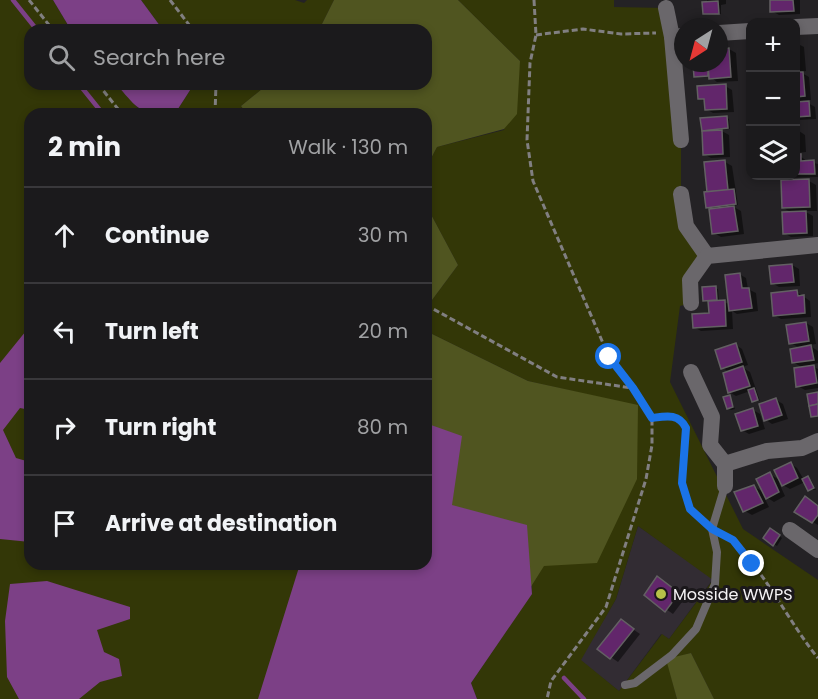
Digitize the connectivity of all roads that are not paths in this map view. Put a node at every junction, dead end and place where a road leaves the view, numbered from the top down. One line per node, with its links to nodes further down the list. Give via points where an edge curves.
1 (666, 8): 5 (street)
2 (818, 26): 3 (street)
3 (800, 27)
4 (746, 31): 6 (street)
5 (674, 32)
6 (728, 32)
7 (677, 72): 8 (street)
8 (681, 140)
9 (681, 194): 11 (street, via 686,226)
10 (818, 245): 11 (street)
11 (707, 256): 12 (street, via 690,280)
12 (691, 303)
13 (692, 372): 15 (street, via 712,417 710,445)
14 (818, 441): 15 (street)
15 (725, 464): 16 (street)
16 (725, 486): 19 (lane, via 712,529 717,552 715,584 696,629 672,656 635,683)
17 (790, 530): 18 (street)
18 (818, 550)
19 (625, 685)

